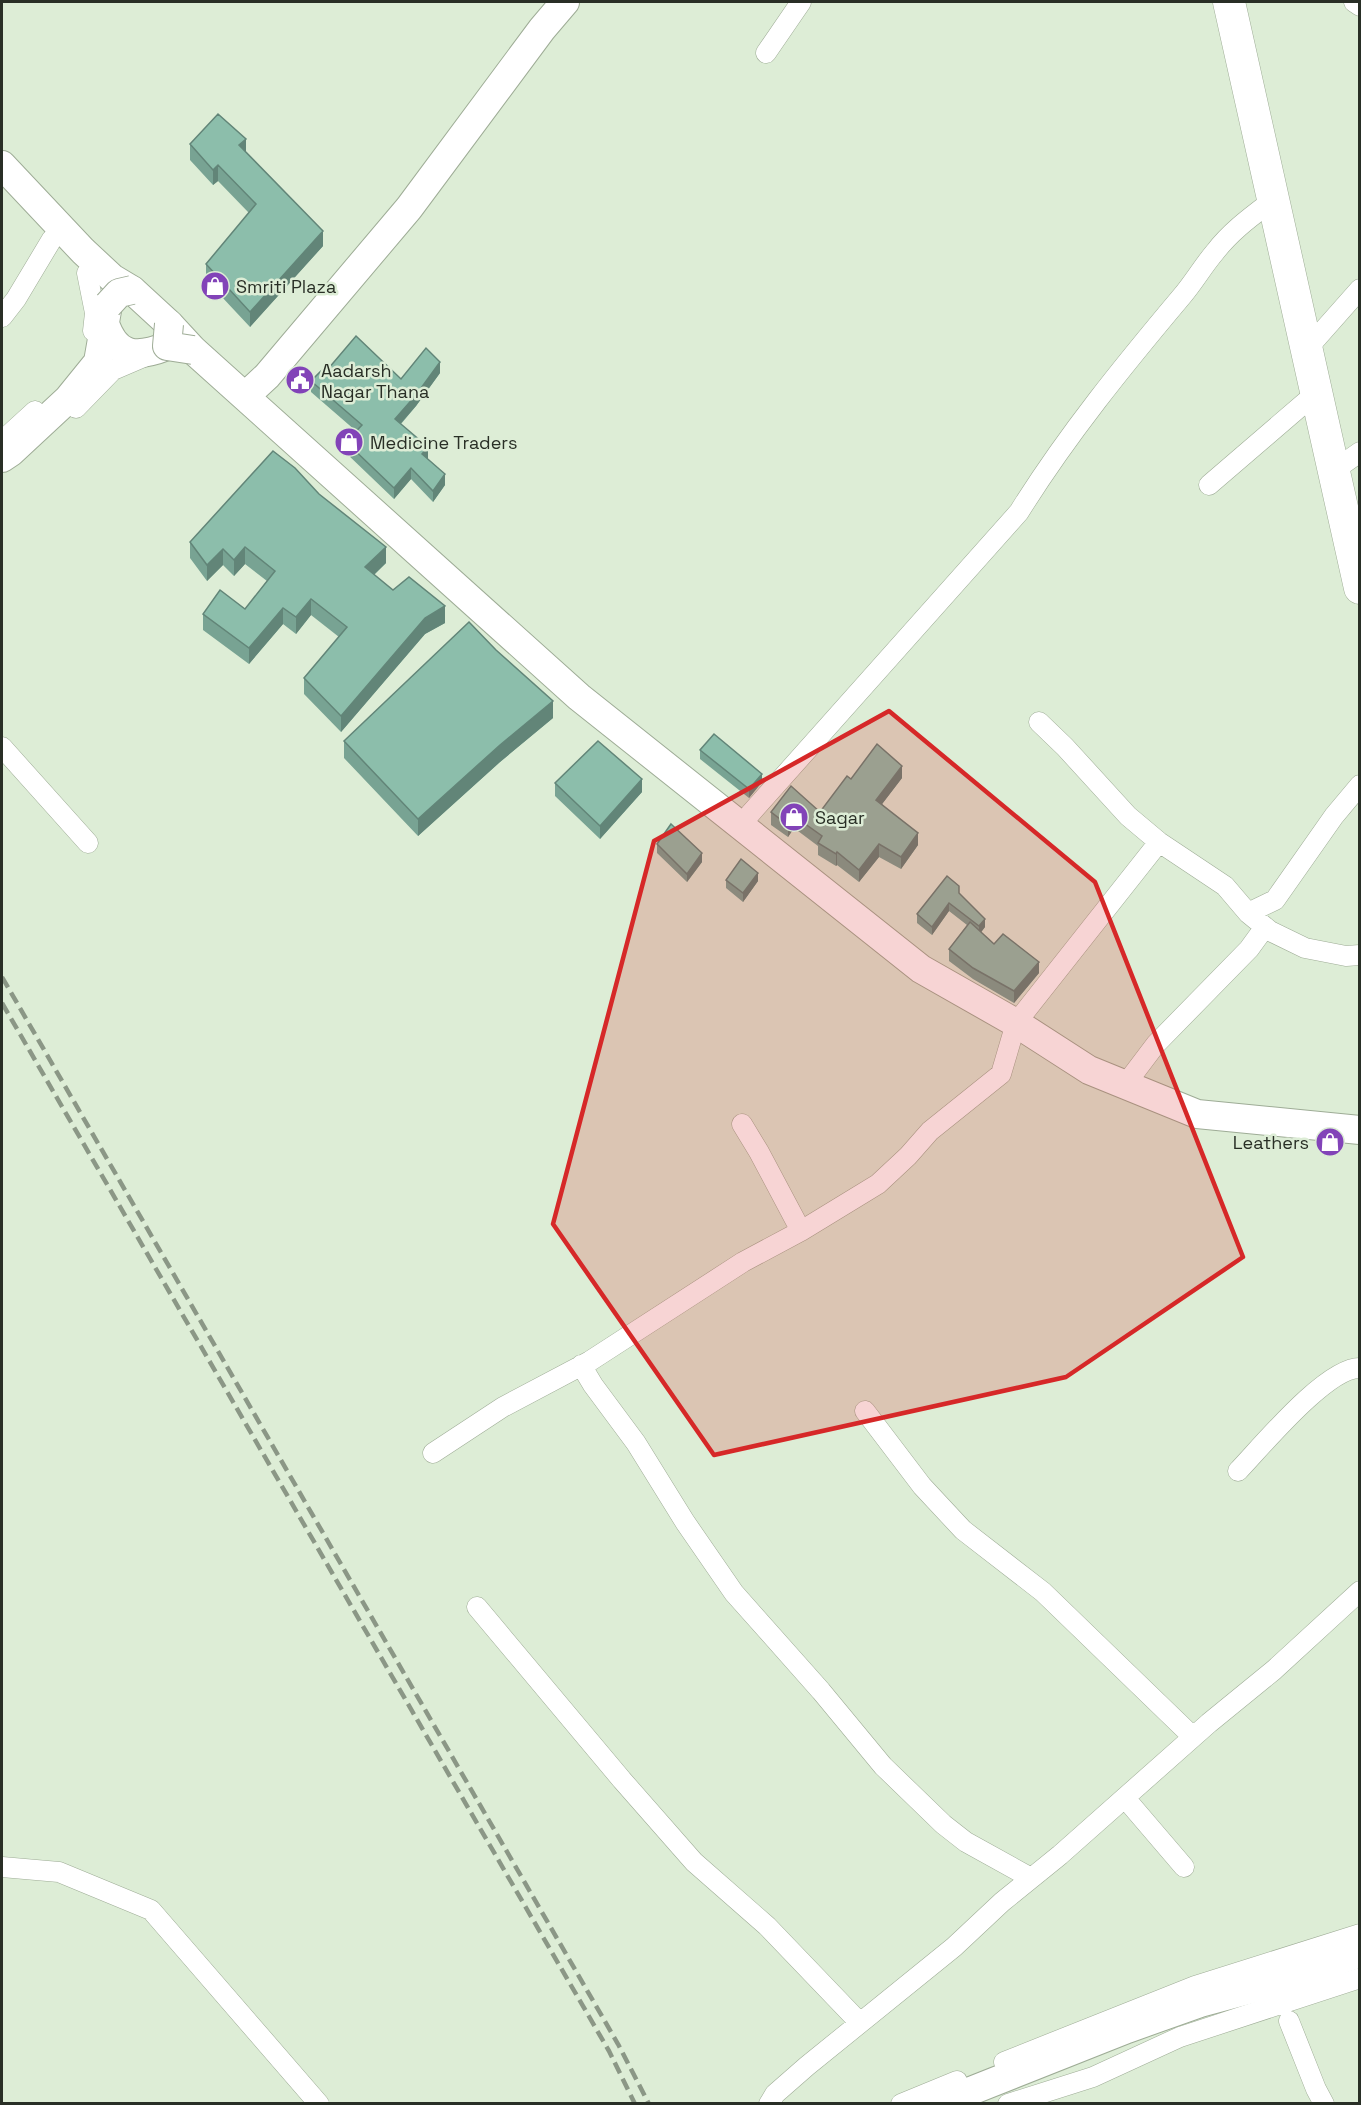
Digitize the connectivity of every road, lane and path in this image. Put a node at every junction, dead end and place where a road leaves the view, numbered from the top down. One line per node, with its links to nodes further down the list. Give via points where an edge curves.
1 (565, 2): 20 (main road, via 409,208)
2 (801, 2): 6 (street)
3 (1228, 2): 10 (main road)
4 (1354, 2): 5 (street)
5 (1359, 6)
6 (766, 53)
7 (2, 145): 20 (main road, via 58,208)
8 (2, 165): 12 (main road)
9 (2, 189): 11 (main road)
10 (1273, 200): 17 (main road); 32 (street, via 1243,222 1215,251 1077,426 1019,512)
11 (52, 239): 12 (main road); 15 (street)
12 (110, 280): 14 (main road, bridge, via 118,293); 16 (main road); 16 (main road); 22 (street, via 95,313 89,356)
13 (1359, 289): 17 (street)
14 (106, 315): 18 (main road, via 111,340); 19 (main road)
15 (2, 317)
16 (180, 345): 18 (main road); 26 (street, via 113,370 55,430); 35 (main road, via 579,697)
17 (1306, 350): 21 (main road)
18 (134, 354): 19 (main road)
19 (98, 362): 24 (main road, via 68,399)
20 (253, 389): 32 (main road, via 591,692)
21 (1316, 393): 25 (main road); 27 (street)
22 (2, 441)
23 (1359, 452): 25 (street)
24 (2, 458)
25 (1333, 471): 28 (main road)
26 (2, 473)
27 (1209, 485)
28 (1359, 588)
29 (1039, 722): 33 (street, via 1128,816)
30 (2, 747): 34 (street)
31 (1359, 784): 36 (street, via 1275,900)
32 (750, 814): 35 (main road, via 837,887)
33 (1159, 842): 36 (street, via 1225,886); 39 (street)
34 (88, 843)
35 (843, 908): 39 (main road, via 921,969)
36 (1248, 913): 37 (street)
37 (1265, 927): 38 (street, via 1305,948); 40 (street, via 1242,957 1156,1044)
38 (1359, 955)
39 (1016, 1023): 40 (main road, via 1089,1070); 43 (street, via 1001,1074 930,1131 878,1184)
40 (1125, 1085): 42 (main road, via 1197,1114)
41 (742, 1124): 43 (street)
42 (1359, 1130)
43 (801, 1231): 44 (street, via 742,1262)
44 (581, 1365): 47 (street, via 503,1407); 55 (street, via 734,1593 822,1691 883,1767 966,1842)
45 (1359, 1368): 48 (street, via 1320,1386)
46 (865, 1411): 51 (street, via 922,1486 963,1530 1042,1592)
47 (433, 1453)
48 (1238, 1471)
49 (1359, 1591): 51 (street, via 1274,1670)
50 (477, 1607): 60 (street, via 694,1862 767,1926)
51 (1193, 1737): 52 (street)
52 (1125, 1798): 54 (street); 55 (street)
53 (2, 1867): 61 (street, via 59,1872 152,1910)
54 (1184, 1867)
55 (1031, 1878): 60 (street)
56 (1359, 1934): 63 (street, via 1195,1986)
57 (1359, 1953): 64 (main road, via 1127,2029)
58 (1359, 1978): 65 (street, via 1180,2037 1093,2078)
59 (1289, 2020): 66 (street)
60 (860, 2024): 62 (street, via 807,2066)
61 (319, 2103)
62 (769, 2103)
63 (901, 2103)
64 (938, 2103)
65 (1008, 2103)
66 (1324, 2103)

